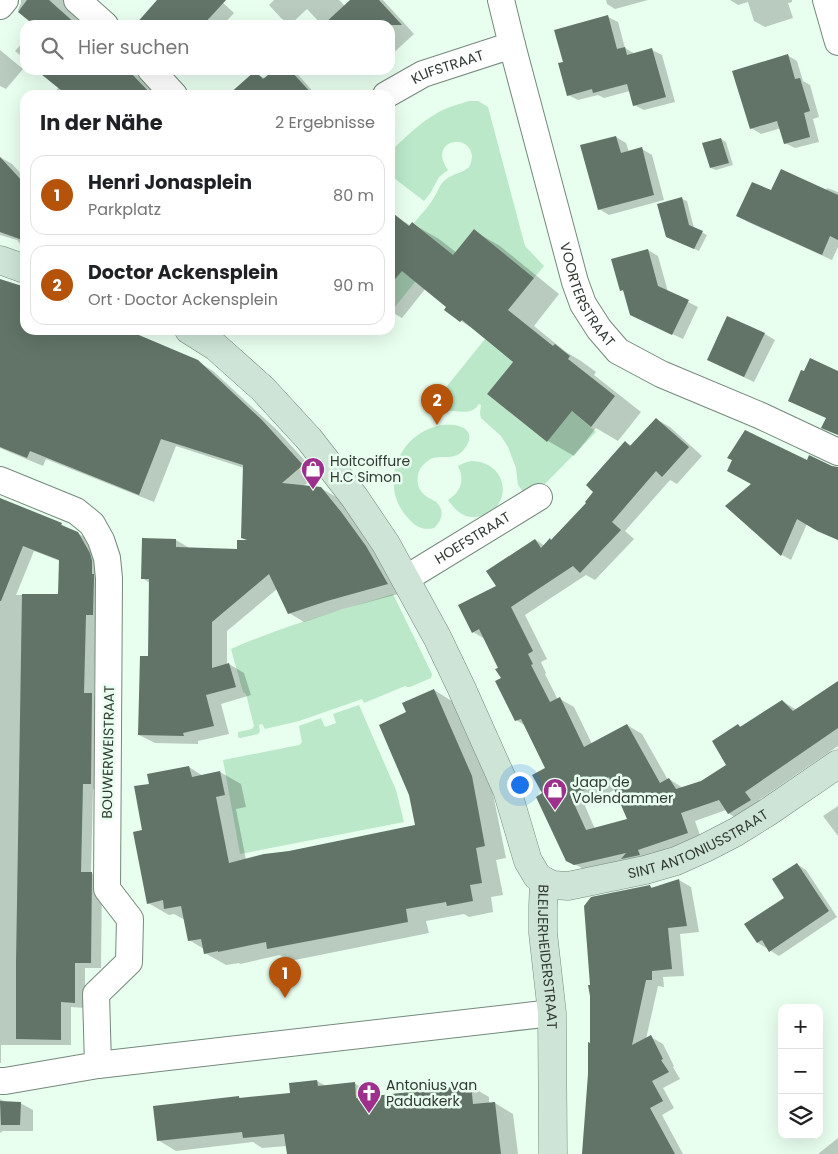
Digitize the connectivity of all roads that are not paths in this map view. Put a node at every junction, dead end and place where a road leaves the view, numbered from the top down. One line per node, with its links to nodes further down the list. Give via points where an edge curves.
1 (5, 0): 5 (street)
2 (77, 0): 6 (street)
3 (501, 0): 8 (street, VOORTERSTRAAT)
4 (826, 0): 7 (street)
5 (0, 6)
6 (99, 20)
7 (838, 42)
8 (512, 45): 11 (street, KLIFSTRAAT, via 423,74); 15 (street, VOORTERSTRAAT, via 576,282 583,304 599,328 618,350 660,374)
9 (156, 75): 10 (street)
10 (169, 90)
11 (395, 90)
12 (0, 260): 13 (street)
13 (20, 267)
14 (197, 335): 18 (street, BLEIJERHEIDERSTRAAT, via 216,347 263,389 326,458 386,544)
15 (838, 452)
16 (0, 480): 22 (street, BOUWERWEISTRAAT, via 76,510 92,524 107,558 107,889 130,919 129,962 96,994)
17 (538, 497): 18 (street, HOEFSTRAAT)
18 (405, 579): 20 (street, BLEIJERHEIDERSTRAAT, via 461,687 507,790 528,861)
19 (838, 764): 20 (street, SINT ANTONIUSSTRAAT, via 736,832 676,861 568,886)
20 (544, 882): 21 (street, BLEIJERHEIDERSTRAAT, via 543,933)
21 (552, 1013): 22 (street); 24 (street, BLEIJERHEIDERSTRAAT)
22 (98, 1065): 23 (street)
23 (0, 1081)
24 (553, 1154)

